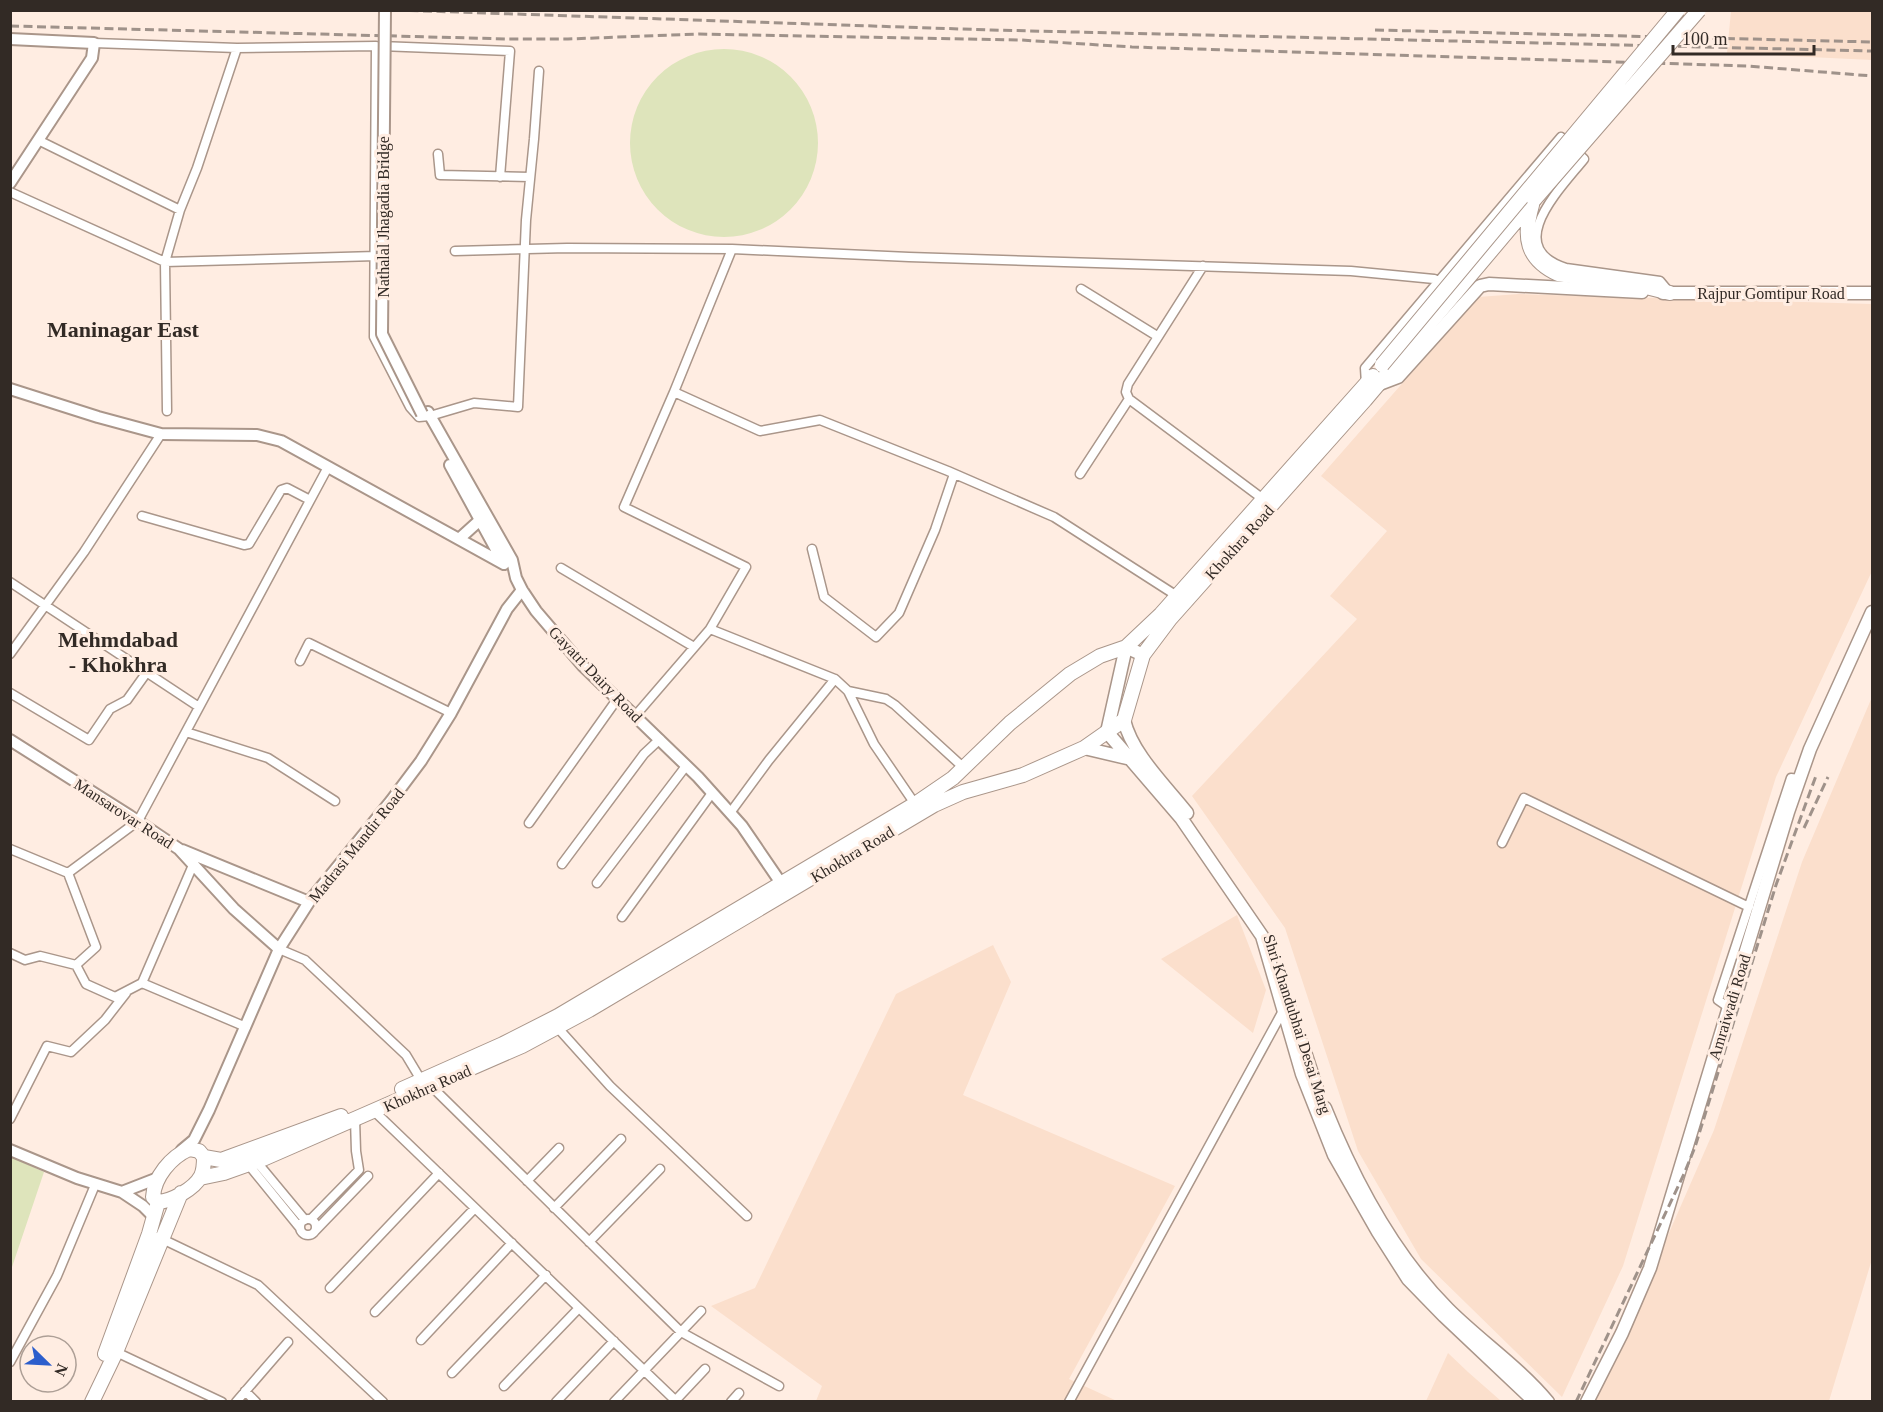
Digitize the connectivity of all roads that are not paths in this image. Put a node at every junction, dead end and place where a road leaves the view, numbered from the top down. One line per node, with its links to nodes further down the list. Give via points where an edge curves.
1 (385, 10): 35 (street, Nathalal Jhagadia Bridge, bridge, via 381,334)
2 (391, 10): 35 (street, Nathalal Jhagadia Bridge, via 388,333)
3 (1678, 10): 29 (main road, bridge)
4 (1700, 10): 16 (main road, bridge)
5 (10, 39): 6 (street)
6 (94, 43): 8 (street); 10 (street, via 92,58)
7 (376, 46): 8 (street); 12 (street, via 510,51); 21 (street)
8 (237, 48): 17 (street)
9 (539, 71): 13 (street)
10 (38, 140): 14 (street); 17 (street)
11 (438, 154): 12 (street, via 440,175)
12 (500, 177): 13 (street)
13 (530, 177): 18 (street)
14 (10, 183)
15 (10, 192): 22 (street)
16 (1534, 200): 26 (main road, via 1528,219 1528,243 1546,269); 29 (main road)
17 (180, 210): 22 (street)
18 (524, 249): 19 (street); 20 (street); 35 (street, via 518,408 474,403)
19 (732, 249): 23 (street); 32 (street)
20 (455, 251)
21 (376, 256): 22 (street); 35 (street, via 374,337 410,407 419,417)
22 (165, 262): 34 (street)
23 (1203, 266): 24 (street, via 1351,271); 28 (street)
24 (1434, 279)
25 (1081, 289): 28 (street)
26 (1670, 293): 27 (main road, Rajpur Gomtipur Road); 30 (main road, Rajpur Gomtipur Road, via 1480,286 1398,377); 30 (street, via 1660,281 1566,268 1544,256 1535,233 1539,219 1584,159 1561,137 1365,368)
27 (1872, 293)
28 (1157, 336): 33 (street, via 1128,384 1126,392)
29 (1386, 368): 30 (main road, Khokhra Road)
30 (1368, 387): 40 (main road, Khokhra Road); 58 (main road, Khokhra Road)
31 (10, 389): 36 (street)
32 (674, 392): 38 (street, via 760,431 820,420); 54 (street, via 624,507 746,567)
33 (1130, 399): 39 (street); 40 (street)
34 (167, 411)
35 (426, 415): 43 (street); 48 (street, Gayatri Dairy Road, via 513,560)
36 (161, 434): 37 (street, via 268,437); 52 (street)
37 (328, 467): 41 (street); 44 (street)
38 (954, 474): 45 (street, via 899,613 876,637 824,597); 51 (street, via 1054,517)
39 (1080, 474)
40 (1263, 499): 51 (main road, Khokhra Road)
41 (310, 500): 42 (street, via 281,490 249,544 244,545); 65 (street)
42 (142, 516)
43 (480, 520): 44 (street); 46 (street)
44 (459, 539): 46 (street)
45 (812, 549)
46 (504, 564): 48 (street)
47 (561, 568): 55 (street)
48 (516, 578): 50 (street, Gayatri Dairy Road)
49 (10, 582): 52 (street)
50 (522, 590): 64 (street, Gayatri Dairy Road, via 583,666); 66 (street, Madrasi Mandir Road, via 507,609)
51 (1177, 596): 56 (main road, Khokhra Road)
52 (46, 605): 57 (street); 60 (street)
53 (1872, 612): 78 (main road, Amraiwadi Road)
54 (711, 629): 55 (street); 61 (street)
55 (694, 647): 67 (street)
56 (1126, 647): 58 (main road); 70 (main road); 76 (main road, Khokhra Road, via 1100,656 1070,674 1010,723)
57 (10, 654)
58 (1143, 655): 68 (main road, Khokhra Road)
59 (300, 661): 66 (street, via 309,643)
60 (147, 672): 63 (street, via 127,700 110,709 89,740); 65 (street)
61 (835, 679): 62 (street); 83 (street)
62 (848, 691): 76 (street, via 886,699); 82 (street, via 874,744)
63 (10, 693)
64 (618, 698): 67 (street, Gayatri Dairy Road); 85 (street)
65 (199, 707): 69 (street)
66 (451, 713): 94 (street, Madrasi Mandir Road, via 409,777)
67 (635, 716): 72 (street, Gayatri Dairy Road)
68 (1124, 720): 70 (main road, Khokhra Road); 103 (main road, Shri Khandubhai Desai Marg, via 1138,753 1191,819 1268,932)
69 (186, 732): 81 (street, via 268,758); 84 (street)
70 (1107, 732): 73 (main road, Khokhra Road); 74 (main road, Shri Khandubhai Desai Marg)
71 (10, 740): 84 (street, Mansarovar Road)
72 (660, 740): 75 (street, Gayatri Dairy Road); 89 (street, via 644,754)
73 (1084, 748): 74 (main road); 79 (main road, Khokhra Road, via 1023,775)
74 (1131, 759): 103 (main road, Shri Khandubhai Desai Marg, via 1181,818 1262,936)
75 (686, 766): 80 (street, Gayatri Dairy Road); 92 (street)
76 (964, 768): 77 (main road, Khokhra Road)
77 (953, 778): 79 (main road); 82 (main road, Khokhra Road)
78 (1799, 779): 95 (street, via 1791,778); 102 (main road, Amraiwadi Road)
79 (963, 792): 93 (main road, Khokhra Road)
80 (712, 793): 83 (street, Gayatri Dairy Road); 96 (street)
81 (335, 801)
82 (915, 804): 93 (main road, Khokhra Road)
83 (730, 813): 93 (street, Gayatri Dairy Road)
84 (138, 821): 88 (street, Mansarovar Road); 91 (street)
85 (529, 823)
86 (1502, 843): 95 (street, via 1524,798)
87 (10, 849): 91 (street)
88 (179, 849): 90 (street, Mansarovar Road); 94 (street)
89 (562, 864)
90 (194, 865): 97 (street, Mansarovar Road); 100 (street)
91 (68, 873): 99 (street, via 96,947)
92 (597, 883)
93 (784, 887): 105 (main road, Khokhra Road); 106 (main road, Khokhra Road, via 558,1016)
94 (309, 902): 97 (street, Madrasi Mandir Road)
95 (1749, 907): 102 (street, via 1718,1000)
96 (622, 917)
97 (279, 950): 104 (street, Madrasi Mandir Road); 106 (street, via 305,960 406,1055)
98 (10, 953): 99 (street, via 25,960 40,956)
99 (76, 965): 101 (street, via 86,984 115,997)
100 (142, 983): 101 (street); 104 (street)
101 (128, 990): 109 (street, via 105,1020 71,1052 47,1046)
102 (1728, 1007): 168 (main road, Amraiwadi Road, via 1650,1268)
103 (1287, 1008): 152 (main road, Shri Khandubhai Desai Marg, via 1302,1074 1334,1155 1378,1232 1408,1279 1444,1316); 165 (street)
104 (246, 1027): 107 (street, Madrasi Mandir Road)
105 (557, 1027): 106 (main road, Khokhra Road, via 522,1046); 129 (street, via 610,1086)
106 (426, 1083): 108 (main road, Khokhra Road); 115 (main road, Khokhra Road, via 221,1161); 122 (street)
107 (209, 1110): 114 (street, via 194,1140); 115 (street)
108 (374, 1111): 110 (main road, Khokhra Road); 118 (street)
109 (10, 1119)
110 (355, 1119): 116 (main road, Khokhra Road); 131 (street, via 359,1170)
111 (621, 1139): 128 (street)
112 (559, 1148): 122 (street)
113 (10, 1150): 123 (street)
114 (178, 1154): 115 (main road, Khokhra Road, via 189,1149); 120 (main road)
115 (202, 1154): 121 (main road, via 204,1167)
116 (252, 1163): 121 (main road, Khokhra Road); 131 (street)
117 (660, 1169): 134 (street)
118 (439, 1173): 127 (street); 137 (street)
119 (368, 1176): 132 (street)
120 (158, 1178): 124 (street); 126 (main road, via 153,1197)
121 (200, 1178): 125 (main road)
122 (527, 1181): 128 (street)
123 (95, 1185): 124 (street); 146 (street, via 57,1276)
124 (122, 1192): 130 (street)
125 (181, 1193): 126 (main road); 133 (main road)
126 (158, 1202): 130 (main road)
127 (475, 1208): 135 (street); 140 (street)
128 (554, 1208): 134 (street)
129 (747, 1216)
130 (154, 1217): 133 (main road)
131 (305, 1222): 132 (street, via 315,1224); 132 (street, via 305,1234)
132 (315, 1230)
133 (156, 1237): 145 (main road); 155 (main road); 160 (street, via 258,1285)
134 (589, 1242): 141 (street)
135 (512, 1243): 136 (street); 142 (street)
136 (546, 1275): 138 (street); 149 (street)
137 (330, 1288)
138 (579, 1308): 143 (street); 150 (street)
139 (701, 1311): 141 (street)
140 (375, 1312)
141 (681, 1332): 148 (street); 151 (street)
142 (420, 1340)
143 (614, 1341): 148 (street); 161 (street)
144 (288, 1342): 153 (street)
145 (116, 1352): 156 (main road); 157 (street)
146 (10, 1362)
147 (705, 1369): 163 (street)
148 (644, 1370): 162 (street); 163 (street)
149 (452, 1373)
150 (504, 1386)
151 (779, 1386)
152 (1528, 1388): 166 (main road, Shri Khandubhai Desai Marg); 167 (main road, Shri Khandubhai Desai Marg)
153 (245, 1391): 158 (street); 159 (street)
154 (739, 1394): 164 (street)
155 (82, 1401)
156 (92, 1401)
157 (222, 1401)
158 (236, 1401)
159 (256, 1401)
160 (382, 1401)
161 (556, 1401)
162 (614, 1401)
163 (675, 1401)
164 (731, 1401)
165 (1069, 1401)
166 (1534, 1401)
167 (1548, 1401)
168 (1587, 1401)

